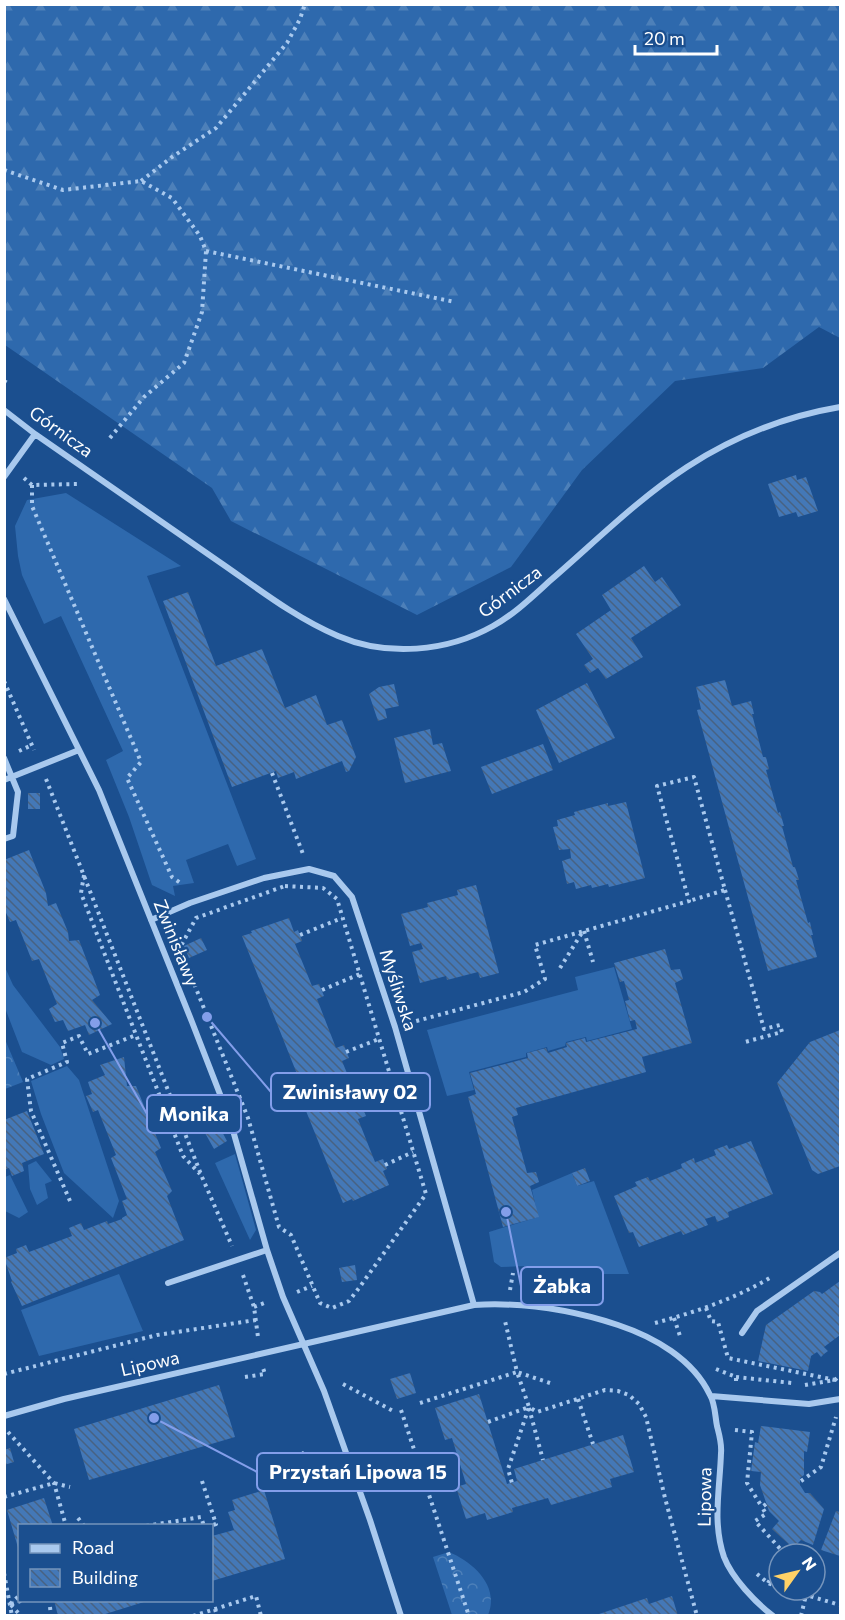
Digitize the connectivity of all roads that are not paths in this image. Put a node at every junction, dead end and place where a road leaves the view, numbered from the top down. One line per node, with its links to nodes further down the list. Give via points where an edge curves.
1 (840, 407): 3 (street, Górnicza, via 793,418 720,447 639,503 495,625 452,643 407,650 359,644 290,610)
2 (4, 410): 3 (street, Górnicza)
3 (35, 434): 4 (street)
4 (4, 477)
5 (4, 599): 6 (street, Zwinisławy)
6 (79, 750): 8 (street); 11 (street, Zwinisławy)
7 (4, 758): 8 (street)
8 (13, 777): 9 (street); 10 (street, via 18,792 12,836)
9 (4, 780)
10 (4, 839)
11 (151, 920): 12 (street, Zwinisławy, via 230,1120); 15 (street, Myśliwska, via 264,878 309,868 334,876 352,897 395,1027)
12 (267, 1250): 14 (street); 17 (street, Zwinisławy)
13 (840, 1253): 16 (street, via 757,1311)
14 (168, 1283)
15 (474, 1305): 17 (street); 18 (street, Lipowa, via 499,1303 559,1310 640,1332 672,1350 699,1377)
16 (742, 1333)
17 (304, 1344): 20 (street, Lipowa); 21 (street, Zwinisławy)
18 (711, 1396): 19 (street, via 809,1404); 22 (street, Lipowa, via 722,1450 717,1502 724,1558 756,1603)
19 (840, 1399)
20 (4, 1416)
21 (401, 1616)
22 (773, 1616)

